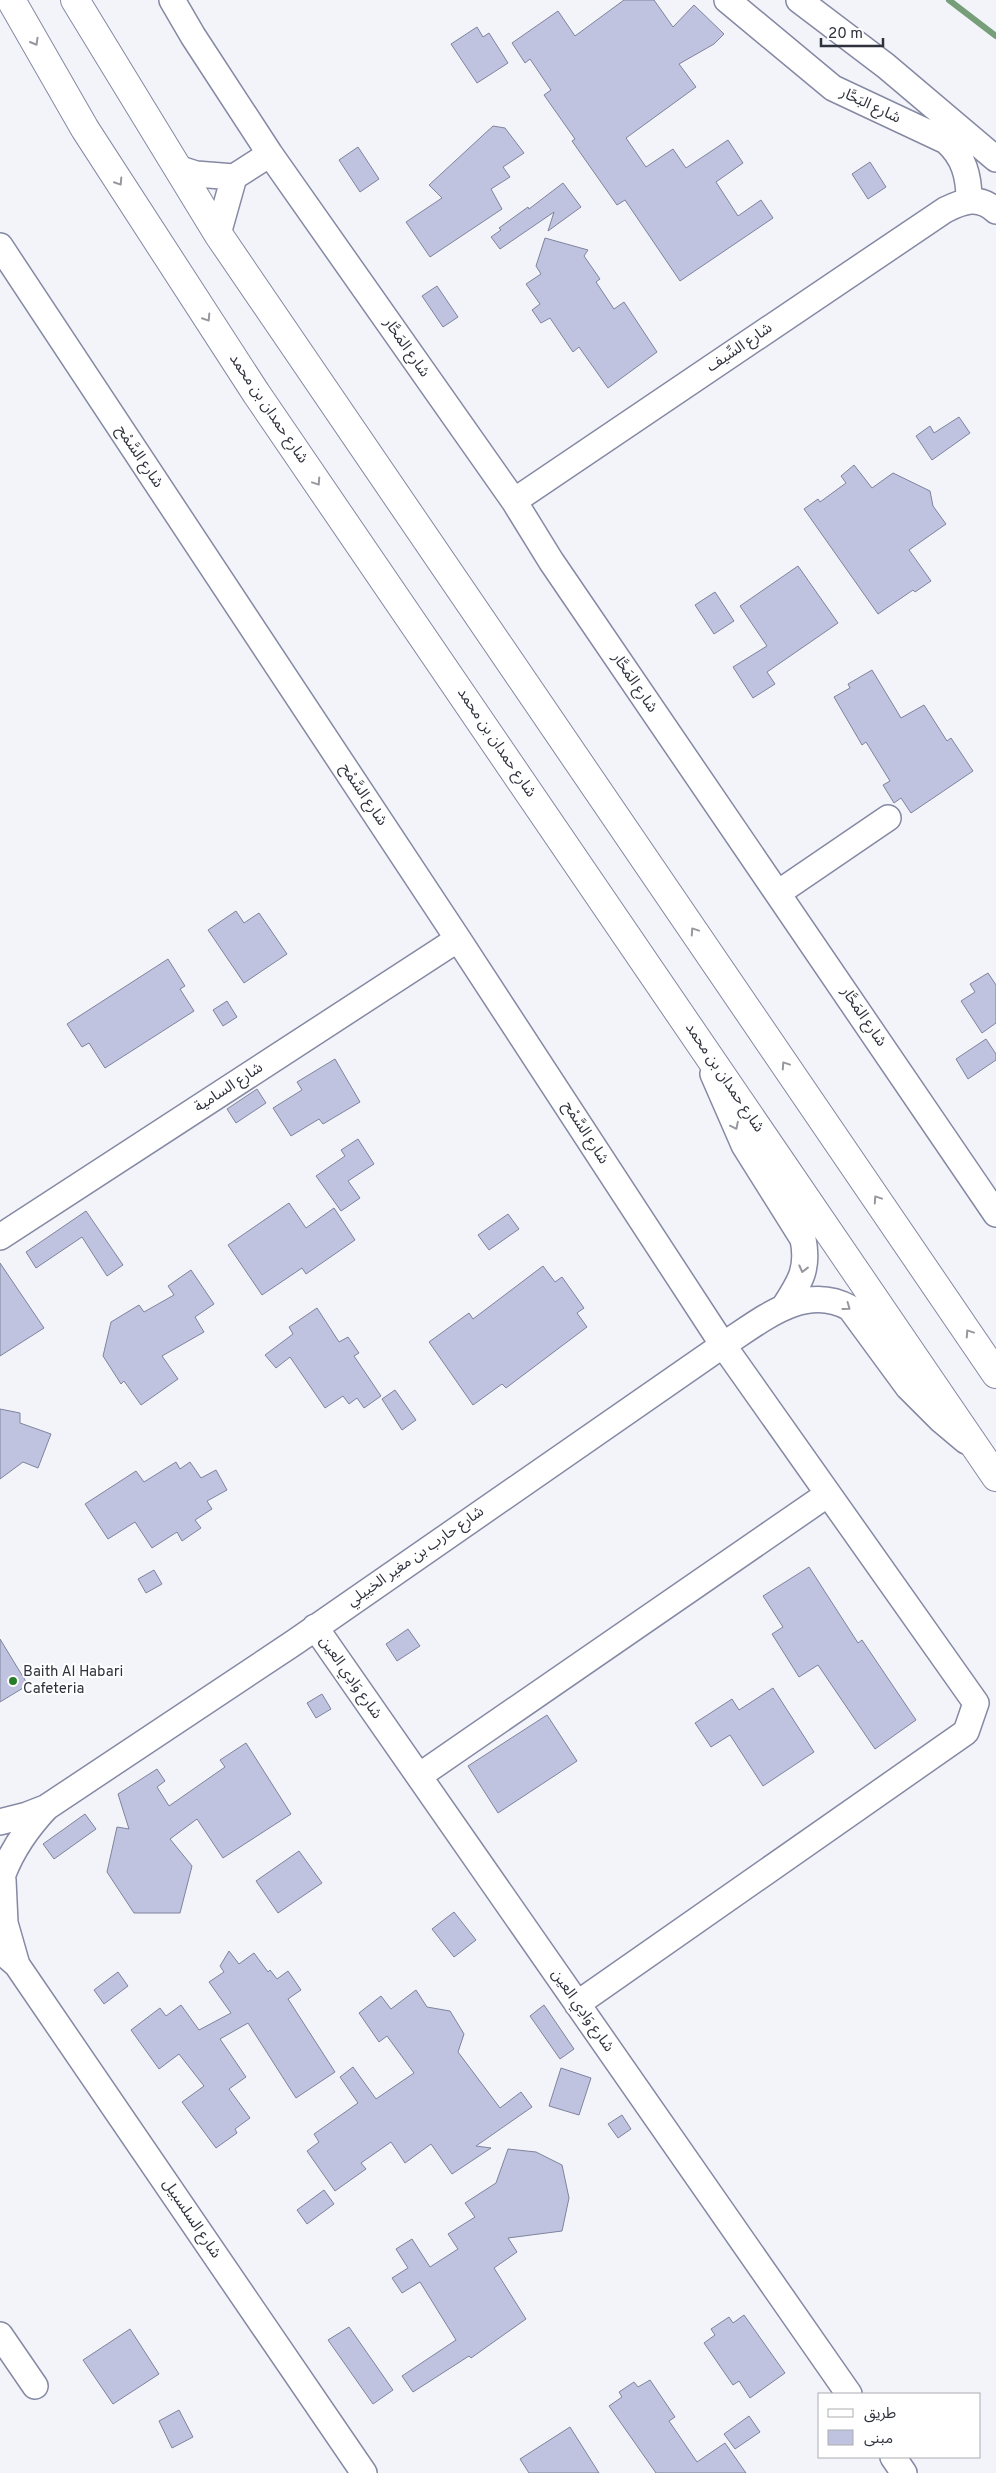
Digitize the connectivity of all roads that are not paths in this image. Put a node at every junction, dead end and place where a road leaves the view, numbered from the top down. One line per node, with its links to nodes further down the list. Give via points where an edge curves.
1 (11, 0): 18 (main road, شارع حمدان بن محمد, one-way to 18, via 85,129 251,385)
2 (75, 0): 8 (main road)
3 (172, 0): 6 (street, شارع المَحَّار)
4 (727, 0): 10 (street, شارع البَحَّار, via 832,88 954,148 965,168)
5 (799, 0): 7 (street, via 886,66)
6 (270, 154): 9 (street); 14 (street, شارع المَحَّار)
7 (996, 159)
8 (177, 168): 9 (street, via 205,176); 12 (main road)
9 (234, 177): 12 (street)
10 (969, 200): 11 (street, via 982,202); 14 (street, شارع السِّيف, via 944,210)
11 (996, 212)
12 (218, 234): 23 (main road, one-way to 12)
13 (0, 246): 17 (street, شارع السَّمْح)
14 (514, 501): 16 (street, شارع المَحَّار, via 550,561)
15 (888, 818): 16 (street)
16 (778, 893): 19 (street, شارع المَحَّار)
17 (458, 938): 20 (street, شارع السامية); 22 (street, شارع السَّمْح)
18 (704, 1048): 21 (street, شارع حارب بن مغير الخييلي, one-way to 21, via 744,1145 803,1239 804,1272); 24 (main road, شارع حمدان بن محمد)
19 (996, 1214)
20 (0, 1237)
21 (784, 1307): 22 (street, شارع حارب بن مغير الخييلي); 24 (street, شارع حارب بن مغير الخييلي, one-way to 24, via 822,1298 837,1300 850,1308 914,1393 940,1420)
22 (723, 1345): 26 (street, شارع السَّمْح); 27 (street, شارع حارب بن مغير الخييلي)
23 (996, 1374)
24 (976, 1448): 25 (main road, شارع حمدان بن محمد)
25 (996, 1477)
26 (828, 1494): 28 (street); 33 (street, شارع السَّمْح, via 976,1703 966,1732)
27 (315, 1627): 28 (street, شارع وَادِي العين); 29 (street, شارع حارب بن مغير الخييلي)
28 (419, 1776): 33 (street, شارع وَادِي العين)
29 (47, 1807): 30 (street, شارع حارب بن مغير الخييلي); 31 (street, شارع حارب بن مغير الخييلي, via 21,1838)
30 (0, 1822)
31 (2, 1874): 32 (street, شارع السلسبيل)
32 (9, 1958): 38 (street, شارع السلسبيل)
33 (577, 2004): 36 (street, شارع وَادِي العين)
34 (0, 2335): 35 (street)
35 (35, 2386)
36 (848, 2393)
37 (893, 2458): 39 (street)
38 (364, 2473)
39 (904, 2473)

